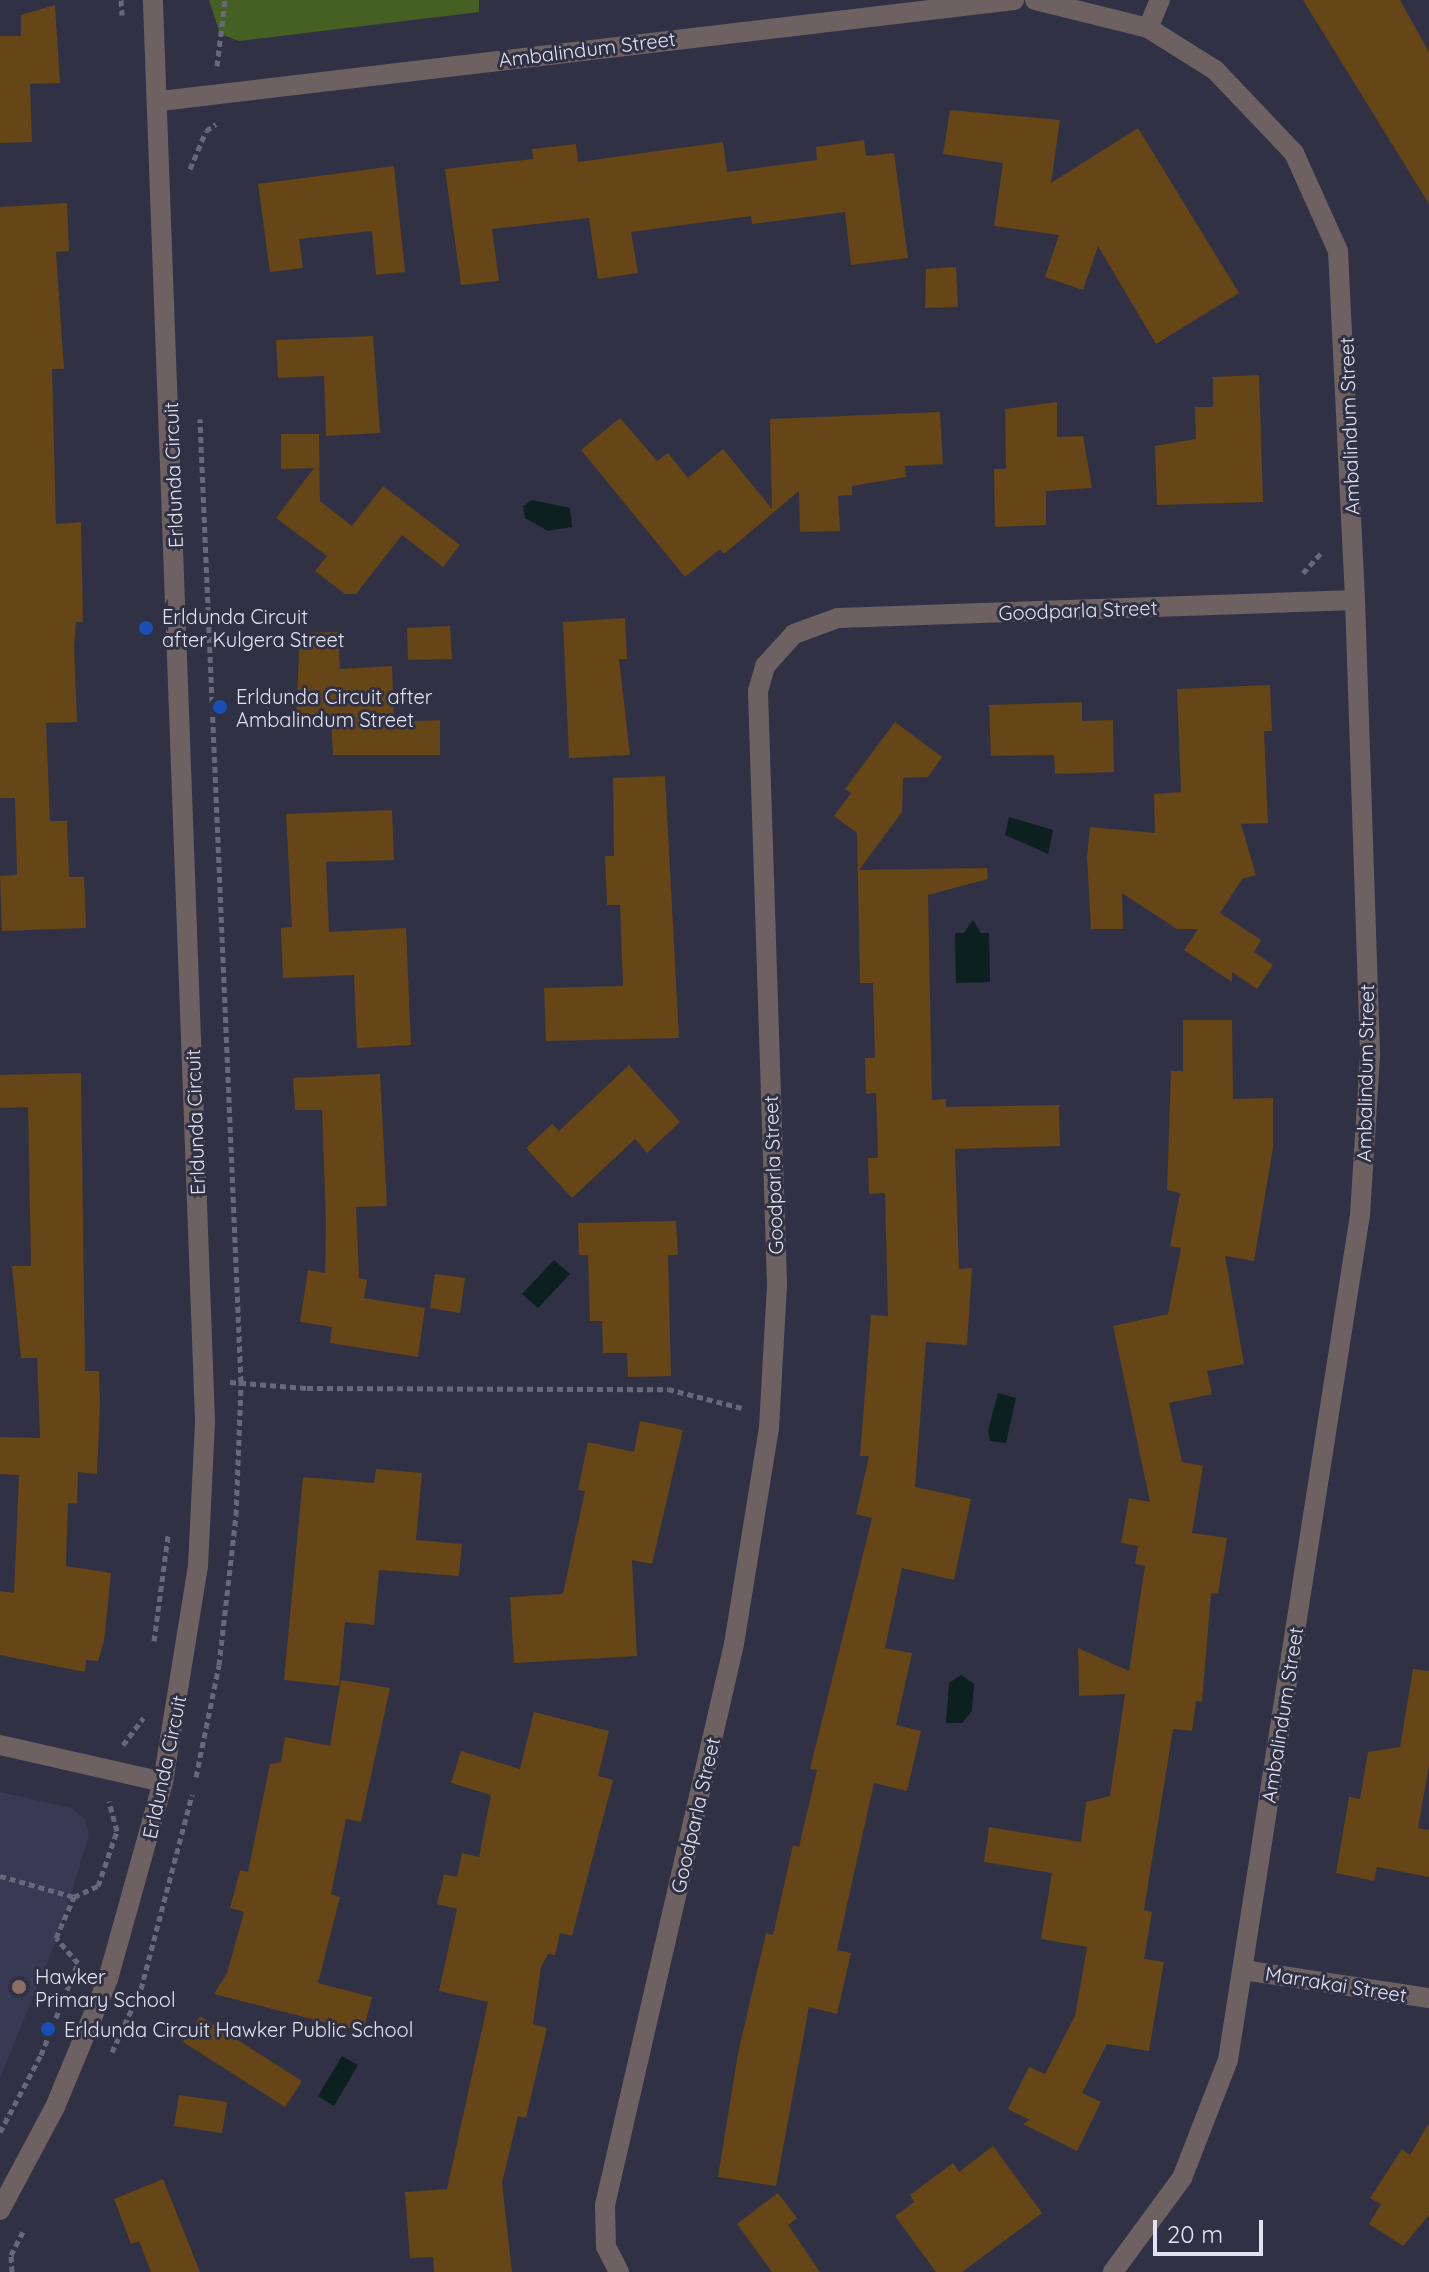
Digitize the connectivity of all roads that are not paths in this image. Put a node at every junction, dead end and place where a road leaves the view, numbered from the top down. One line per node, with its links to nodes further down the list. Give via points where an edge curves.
1 (153, 0): 6 (street, Erldunda Circuit)
2 (1014, 0): 6 (street, Ambalindum Street)
3 (1035, 0): 5 (street, Ambalindum Street)
4 (1160, 0): 5 (street)
5 (1148, 28): 7 (street, Ambalindum Street, via 1245,95 1294,153 1327,217 1346,321)
6 (161, 101): 9 (street, Erldunda Circuit, via 205,1421 198,1566)
7 (1355, 600): 10 (street, Ambalindum Street, via 1370,1056 1360,1215); 13 (street, Goodparla Street, via 838,618 794,634 765,666 758,691 777,1283 769,1428 734,1644 605,2205 606,2247)
8 (0, 1745): 9 (street)
9 (163, 1782): 12 (street, Erldunda Circuit, via 108,1979 55,2107)
10 (1243, 1970): 11 (street, Marrakai Street); 14 (street, Ambalindum Street, via 1228,2060 1210,2113 1182,2178)
11 (1429, 1998)
12 (0, 2210)
13 (619, 2272)
14 (1113, 2272)

